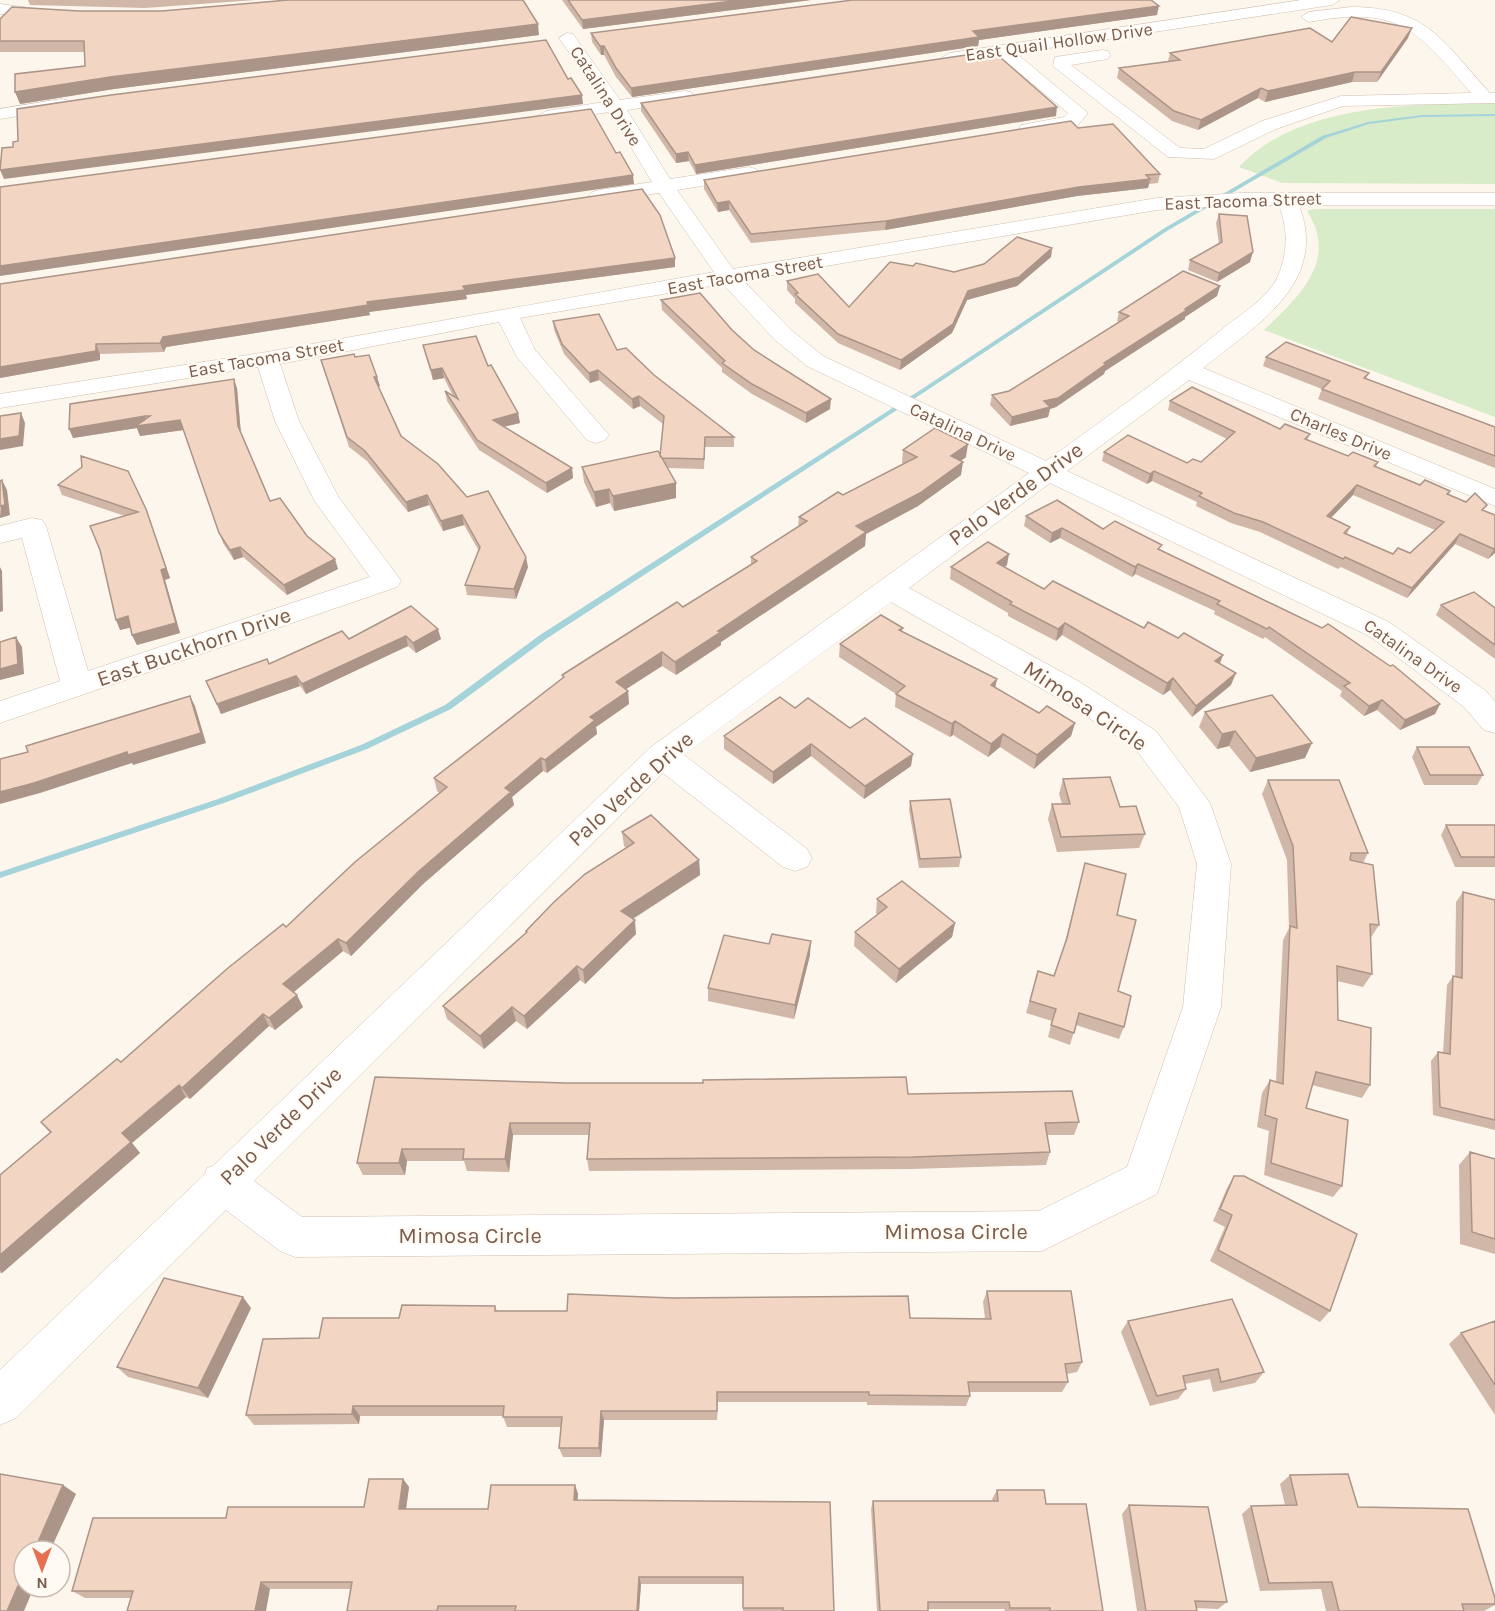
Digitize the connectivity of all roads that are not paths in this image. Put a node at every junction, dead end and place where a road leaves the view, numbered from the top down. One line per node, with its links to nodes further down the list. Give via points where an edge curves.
1 (1332, 0): 2 (street, East Quail Hollow Drive)
2 (1298, 5): 6 (street); 7 (street, East Quail Hollow Drive)
3 (1195, 7): 7 (street)
4 (0, 9): 5 (street)
5 (66, 16)
6 (1315, 16): 7 (street); 13 (street, via 1369,12 1419,28)
7 (1216, 28): 9 (street, East Quail Hollow Drive)
8 (571, 38): 15 (street, Catalina Drive)
9 (1002, 50): 11 (street, East Quail Hollow Drive); 18 (street, via 1079,113 1070,122)
10 (1117, 52): 13 (street, via 1061,61 1062,66 1175,153 1207,155 1269,125 1341,101)
11 (932, 60)
12 (698, 95): 15 (street)
13 (1491, 99)
14 (80, 101): 16 (street)
15 (616, 107): 17 (street); 20 (street, Catalina Drive)
16 (0, 114)
17 (533, 118)
18 (1012, 132)
19 (768, 170): 20 (street)
20 (663, 187): 21 (street); 24 (street, Catalina Drive)
21 (580, 199)
22 (1287, 199): 23 (street, East Tacoma Street); 24 (street, East Tacoma Street, via 1157,204); 27 (street, Palo Verde Drive, via 1295,221 1297,250 1288,277 1273,299)
23 (1495, 200)
24 (727, 278): 25 (street, East Tacoma Street); 30 (street, Catalina Drive, via 783,338 815,361)
25 (506, 314): 26 (street, East Tacoma Street); 29 (street, via 525,352)
26 (267, 359): 28 (street, East Tacoma Street); 34 (street, East Buckhorn Drive, via 287,422 327,500 387,581)
27 (1187, 370): 30 (street, Palo Verde Drive); 31 (street, Charles Drive)
28 (0, 401)
29 (596, 435)
30 (1047, 471): 33 (street, Palo Verde Drive); 36 (street, Catalina Drive, via 1379,629 1475,699)
31 (1495, 498)
32 (0, 535): 34 (street, via 32,526)
33 (888, 588): 37 (street, Palo Verde Drive); 39 (street, Mimosa Circle, via 1067,689 1144,739 1194,803 1214,864 1202,1007 1143,1180 1042,1231 307,1237 295,1237)
34 (77, 687): 35 (street, East Buckhorn Drive)
35 (0, 712)
36 (1495, 722)
37 (662, 755): 38 (street); 39 (street, Palo Verde Drive)
38 (795, 858)
39 (222, 1182): 40 (street, Palo Verde Drive)
40 (0, 1402)

